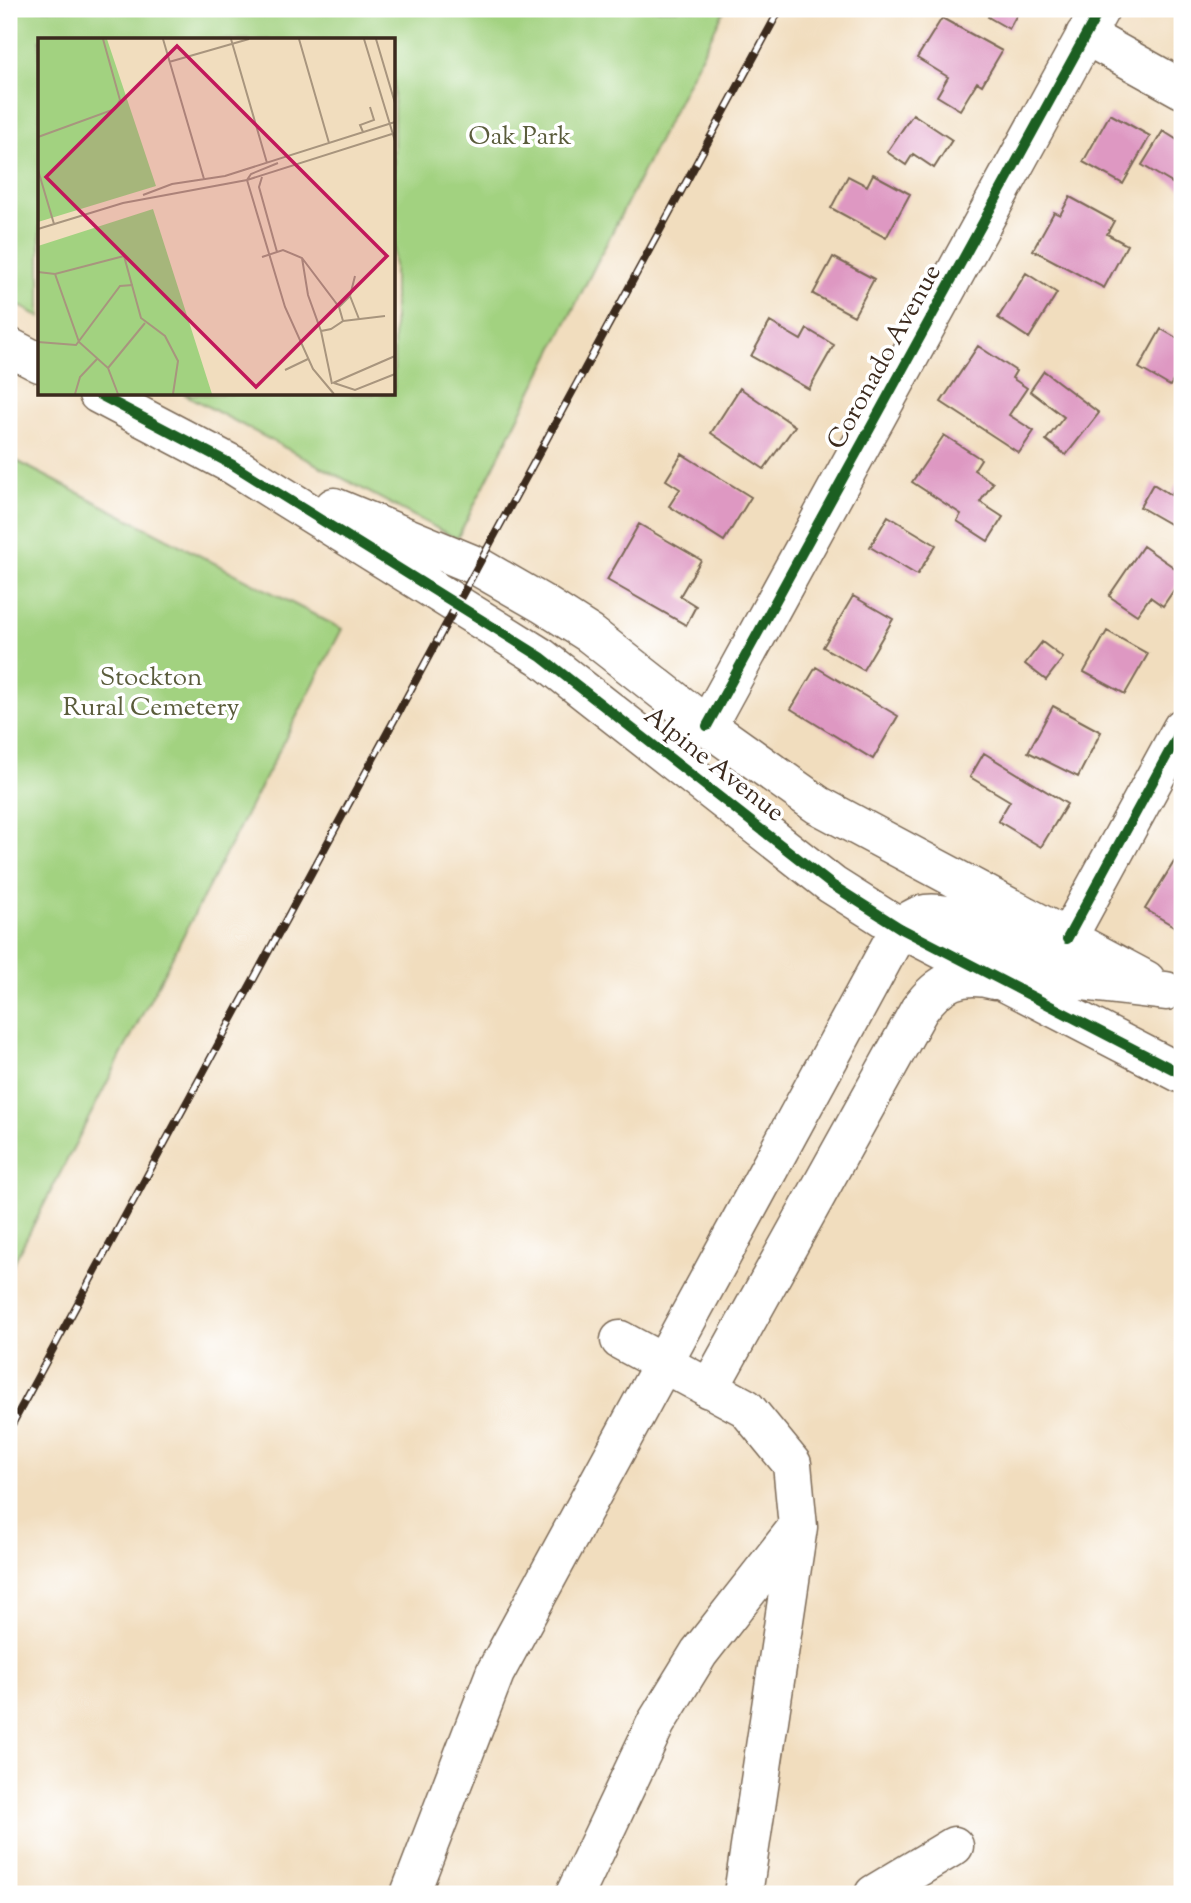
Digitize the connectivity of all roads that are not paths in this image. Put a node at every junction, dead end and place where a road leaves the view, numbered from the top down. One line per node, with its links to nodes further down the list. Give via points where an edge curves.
1 (1093, 22): 2 (street); 7 (street, Coronado Avenue)
2 (1182, 89)
3 (9, 347): 4 (street)
4 (38, 362)
5 (102, 396): 6 (street, Alpine Avenue)
6 (233, 465): 7 (street, Alpine Avenue, via 477,566 590,634); 9 (street, Alpine Avenue, via 541,657 832,885)
7 (707, 726): 10 (street, Alpine Avenue, via 818,806)
8 (1182, 728): 10 (street)
9 (900, 928): 11 (street, Alpine Avenue); 12 (street, via 929,911 947,915 1081,981); 15 (street)
10 (1067, 939): 12 (street, Alpine Avenue)
11 (999, 982): 13 (street, Alpine Avenue); 16 (street, via 968,976 955,979 941,984 919,1010)
12 (1174, 995)
13 (1182, 1074)
14 (620, 1340): 15 (street)
15 (665, 1365): 16 (street); 19 (street, via 495,1673)
16 (709, 1389): 17 (street, via 746,1408 792,1464)
17 (798, 1527): 20 (street, via 699,1653 663,1711); 21 (street)
18 (954, 1846): 22 (street)
19 (410, 1894)
20 (575, 1894)
21 (743, 1894)
22 (874, 1894)

